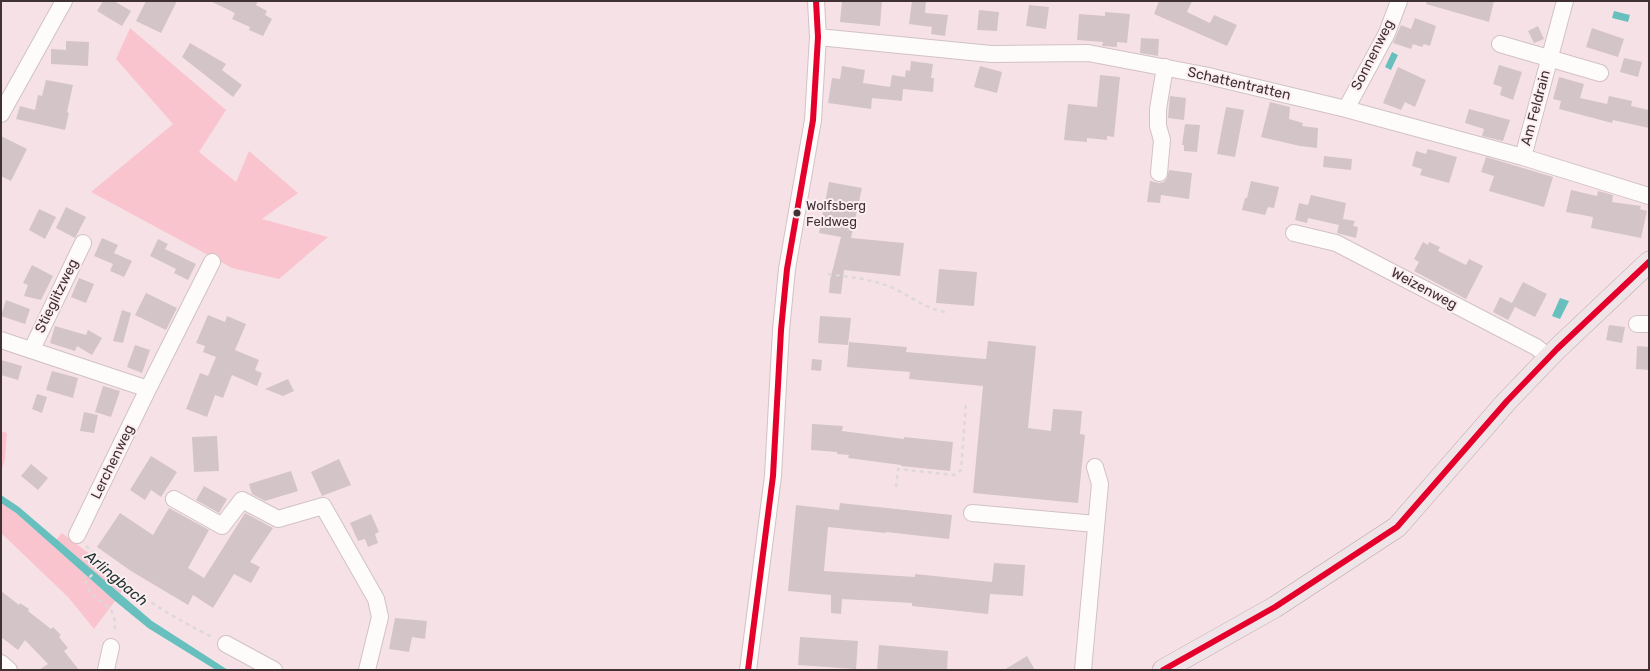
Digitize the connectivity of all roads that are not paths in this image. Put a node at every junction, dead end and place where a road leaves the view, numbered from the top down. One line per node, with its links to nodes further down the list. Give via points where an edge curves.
1 (64, 1): 11 (street)
2 (816, 1): 5 (street)
3 (1399, 1): 10 (street, Sonnenweg, via 1387,33)
4 (1566, 1): 7 (street, Am Feldrain)
5 (818, 37): 8 (street, Schattentratten, via 991,54 1088,53); 35 (street, via 813,120 787,269 773,476)
6 (1500, 44): 7 (street, Am Feldrain)
7 (1550, 58): 9 (street, Am Feldrain); 12 (street, Am Feldrain)
8 (1165, 68): 10 (street, Schattentratten); 13 (street, via 1158,109 1162,140)
9 (1600, 72)
10 (1346, 109): 12 (street, Schattentratten)
11 (1, 114)
12 (1523, 158): 14 (street, Schattentratten)
13 (1159, 173)
14 (1649, 196)
15 (1294, 232): 21 (street, Weizenweg, via 1336,243 1371,260 1536,347)
16 (83, 243): 20 (street, Stieglitzweg)
17 (212, 262): 22 (street, Lerchenweg)
18 (1649, 262): 21 (main road)
19 (1, 340): 20 (street)
20 (32, 349): 22 (street)
21 (1549, 357): 37 (main road, via 1397,527 1275,607)
22 (148, 389): 27 (street, Lerchenweg)
23 (1095, 467): 26 (street, via 1100,484)
24 (174, 498): 34 (street, via 222,526 242,500 278,519 323,506 376,599 380,617)
25 (972, 513): 26 (street)
26 (1096, 524): 36 (street)
27 (77, 535)
28 (226, 644): 33 (street)
29 (111, 646): 32 (street)
30 (1, 663): 31 (street)
31 (9, 670)
32 (106, 670)
33 (274, 670)
34 (367, 670)
35 (748, 670)
36 (1083, 670)
37 (1163, 670)

